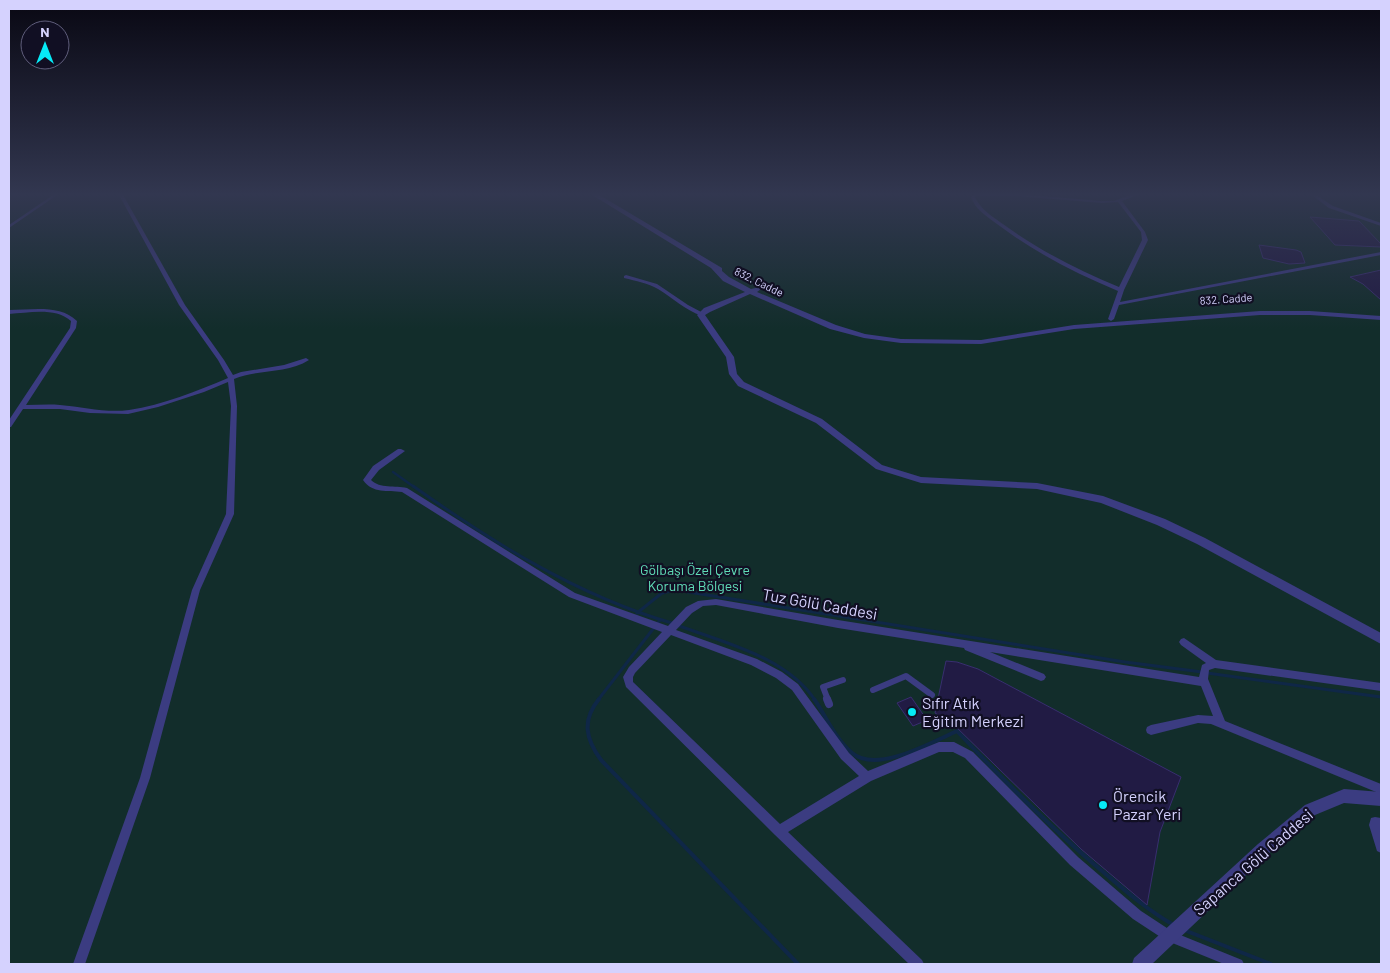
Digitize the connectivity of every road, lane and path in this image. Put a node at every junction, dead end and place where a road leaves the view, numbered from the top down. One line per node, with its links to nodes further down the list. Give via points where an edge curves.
1 (145, 238): 17 (street, via 182,305)
2 (666, 238): 7 (street, 832. Cadde, via 726,279)
3 (1021, 238): 8 (street, via 1070,269)
4 (1145, 238): 8 (street)
5 (1381, 254): 9 (street)
6 (626, 276): 12 (street, via 655,285 692,311)
7 (751, 289): 12 (street); 15 (street, 832. Cadde, via 854,334 929,343 981,342)
8 (1121, 290): 9 (street)
9 (1116, 304): 14 (street)
10 (9, 312): 18 (street, via 50,312 74,321 74,328)
11 (1381, 313): 14 (street, 832. Cadde, via 1273,307)
12 (702, 314): 22 (street, via 701,318 730,357 733,374 741,384 819,421 879,467 921,480 1030,485 1103,500 1201,541)
13 (1381, 318): 15 (street, 832. Cadde, via 1277,313)
14 (1110, 319): 15 (street, 832. Cadde)
15 (1074, 327)
16 (306, 360): 17 (street)
17 (231, 378): 18 (street, via 165,403 128,412 60,406); 41 (street, via 234,406 230,514 196,590 145,778)
18 (21, 407): 19 (street)
19 (9, 425)
20 (401, 451): 21 (street, via 371,472 367,480 369,484 380,489 404,490 565,592 650,624)
21 (669, 626): 23 (street, Tuz Gölü Caddesi, via 695,606 716,602); 34 (street, via 754,662 789,681 845,756); 38 (street, Tuz Gölü Caddesi, via 632,670 629,684)
22 (1381, 639)
23 (955, 642): 25 (street, Tuz Gölü Caddesi); 26 (street)
24 (1184, 642): 25 (street)
25 (1206, 672): 28 (street, Tuz Gölü Caddesi); 32 (street)
26 (1041, 677)
27 (843, 680): 31 (street, via 822,687)
28 (1381, 687)
29 (873, 690): 30 (street, via 906,676)
30 (932, 695)
31 (829, 704)
32 (1220, 724): 33 (street, via 1198,719); 35 (street)
33 (1151, 730)
34 (867, 777): 38 (street); 40 (street, via 939,747 962,750 1074,861 1137,915)
35 (1381, 789)
36 (1381, 799): 40 (street, Sapanca Gölü Caddesi, via 1344,796 1310,810)
37 (1381, 823): 39 (street, via 1375,822 1374,825)
38 (779, 831): 42 (street, Tuz Gölü Caddesi)
39 (1381, 847)
40 (1175, 930): 43 (street, Sapanca Gölü Caddesi); 44 (street)
41 (79, 964)
42 (918, 964)
43 (1140, 964)
44 (1238, 964)

